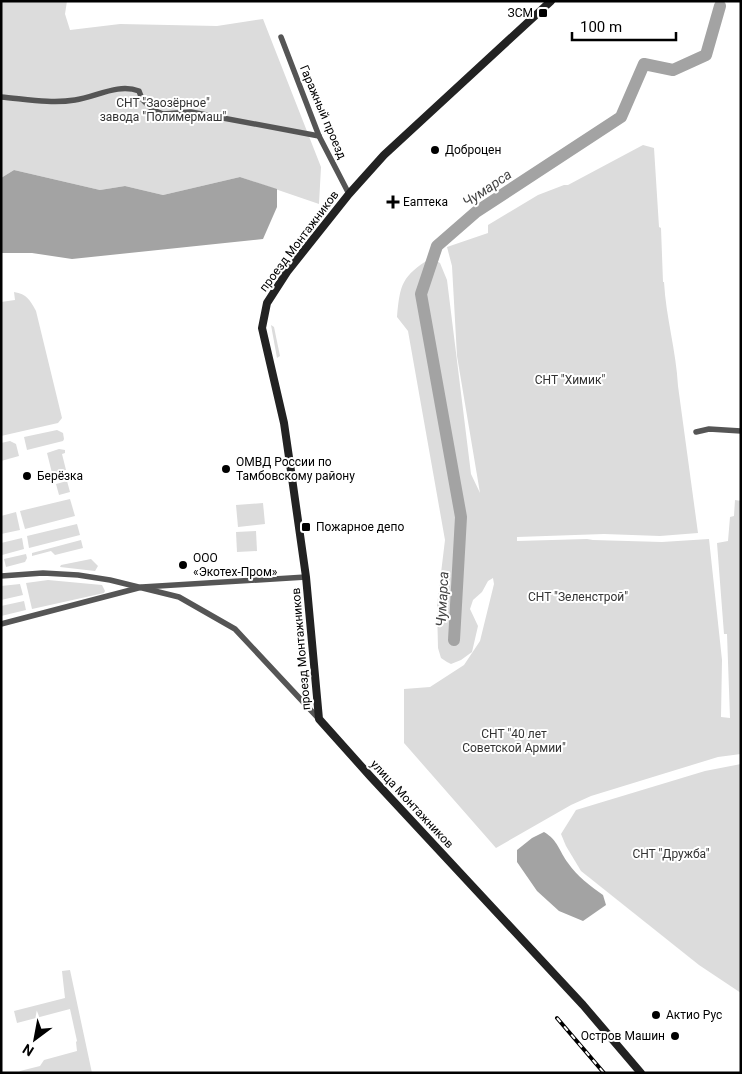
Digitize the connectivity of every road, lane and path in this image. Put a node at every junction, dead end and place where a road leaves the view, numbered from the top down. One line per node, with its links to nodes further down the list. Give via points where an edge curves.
1 (550, 1): 5 (main road, проезд Монтажников, via 384,155)
2 (281, 37): 4 (street, Гаражный проезд)
3 (1, 97): 4 (street, via 74,100 130,88 139,91 153,110 163,114 191,112)
4 (320, 136): 5 (street, Гаражный проезд)
5 (349, 194): 9 (main road, проезд Монтажников, via 267,302 262,328 284,423)
6 (741, 431): 7 (street)
7 (696, 432)
8 (1, 576): 10 (street, улица Монтажников, via 78,575)
9 (306, 577): 10 (street, проезд Монтажников); 12 (main road, проезд Монтажников)
10 (142, 587): 11 (street, улица Монтажников); 12 (street, улица Монтажников, via 180,597 235,629)
11 (1, 624)
12 (319, 719): 13 (main road, улица Монтажников, via 583,1005)
13 (641, 1073)

